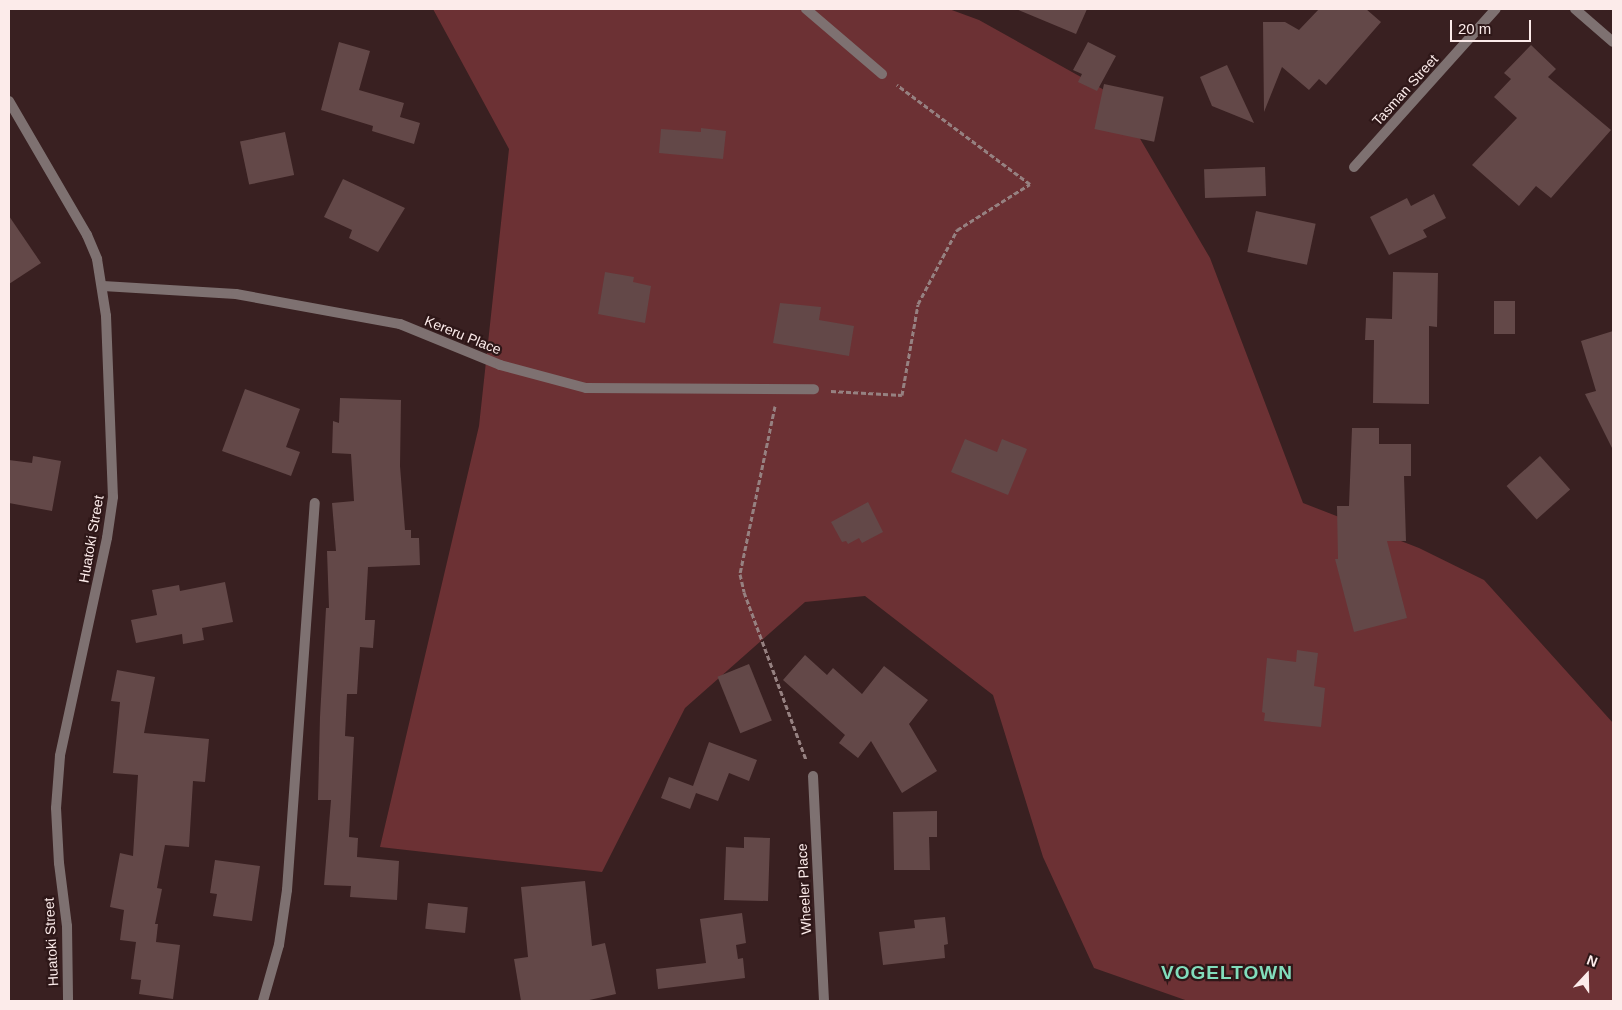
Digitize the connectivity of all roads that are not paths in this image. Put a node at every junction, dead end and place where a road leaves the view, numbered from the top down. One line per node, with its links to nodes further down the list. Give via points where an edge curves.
1 (806, 9): 5 (street)
2 (1496, 9): 7 (street, Tasman Street)
3 (1575, 9): 4 (street)
4 (1613, 42)
5 (882, 74)
6 (9, 101): 8 (street, Huatoki Street, via 79,220 97,259)
7 (1354, 167)
8 (103, 286): 9 (street, Kereru Place, via 236,294 400,324 500,365 586,388); 12 (street, Huatoki Street, via 113,497 62,747 56,808 58,863 67,926)
9 (814, 388)
10 (315, 503): 13 (street, via 287,890 279,945)
11 (813, 776): 14 (street, Wheeler Place)
12 (68, 1001)
13 (264, 1001)
14 (824, 1001)

